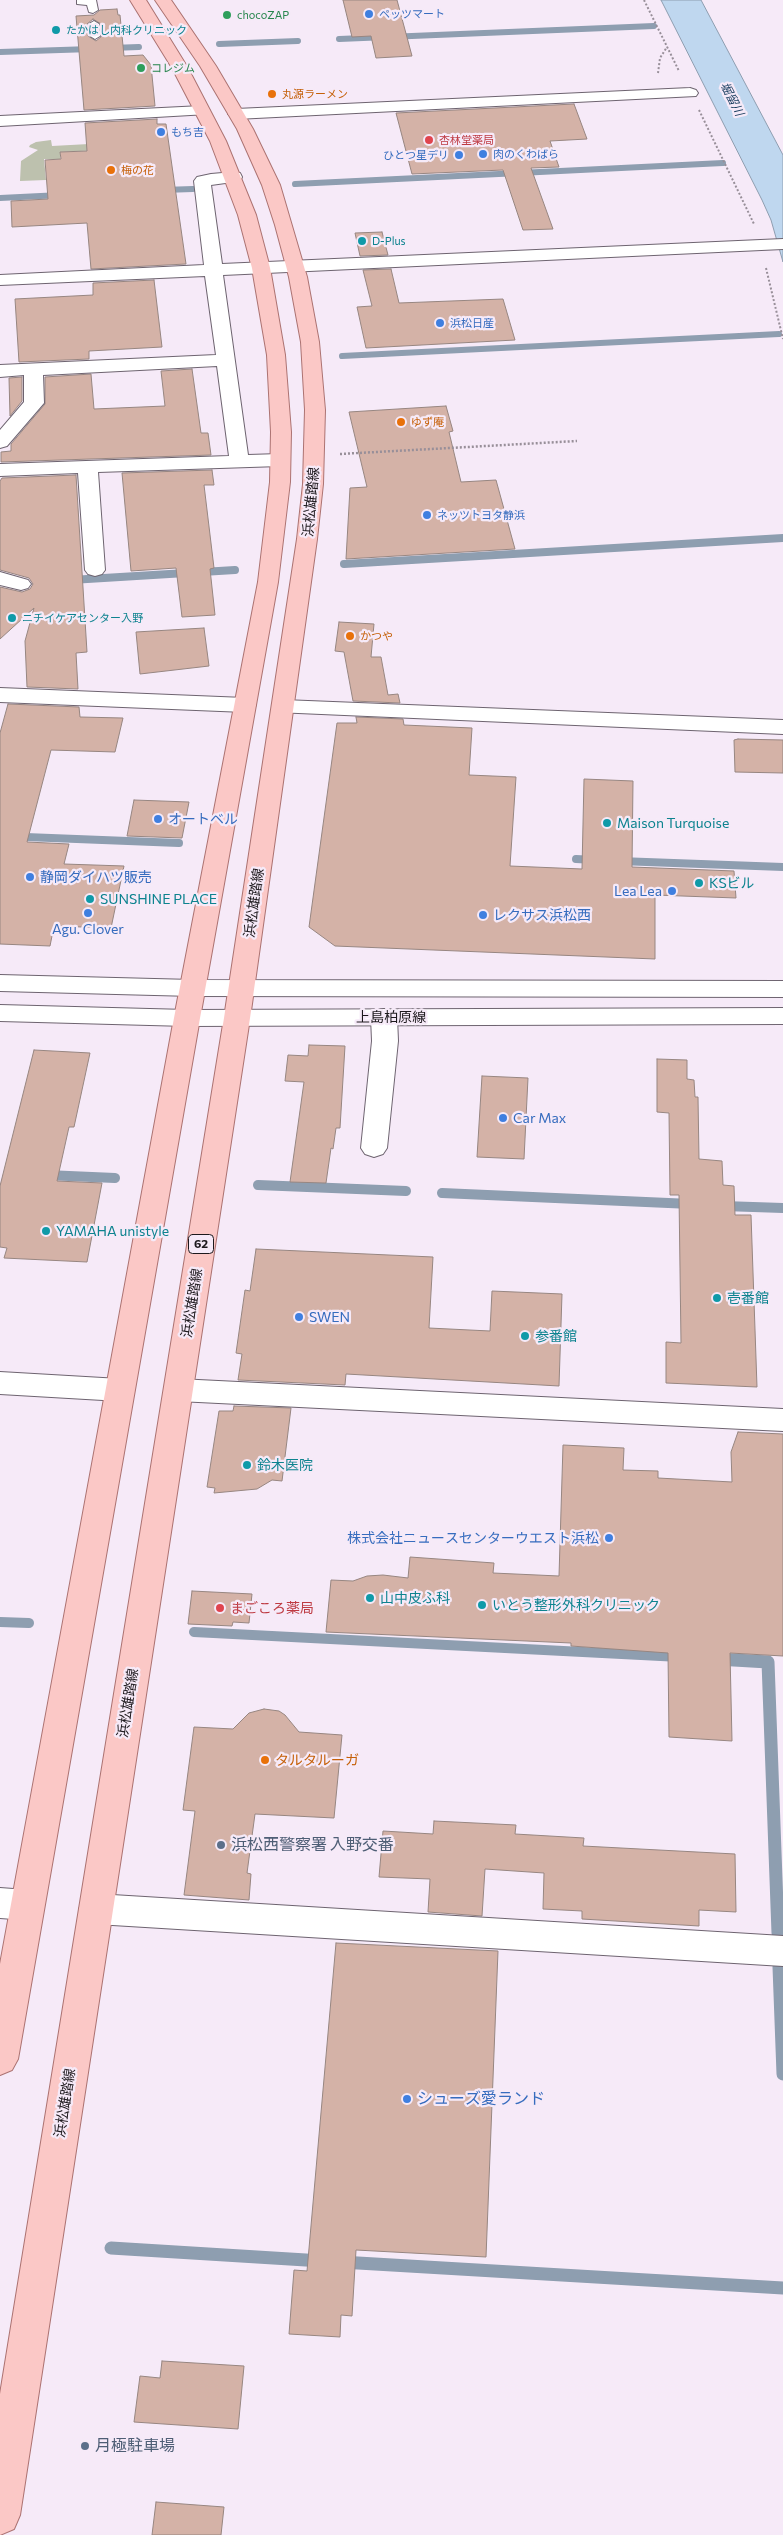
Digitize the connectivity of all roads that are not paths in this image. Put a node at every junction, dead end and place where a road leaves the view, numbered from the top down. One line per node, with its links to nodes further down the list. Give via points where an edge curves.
1 (138, 0): 8 (main road)
2 (163, 0): 9 (main road, 浜松雄踏線 / 62)
3 (81, 2): 4 (lane, via 92,2)
4 (93, 10)
5 (94, 24): 6 (lane)
6 (95, 36)
7 (690, 93): 9 (street)
8 (202, 111): 10 (street); 11 (main road)
9 (236, 114): 13 (main road, 浜松雄踏線 / 62, via 271,186)
10 (0, 122)
11 (234, 177): 14 (main road); 15 (street, via 203,181 202,185)
12 (783, 244): 13 (street)
13 (295, 266): 14 (street); 30 (main road, 浜松雄踏線 / 62, via 311,357 315,454 307,539)
14 (261, 268): 15 (street); 22 (main road, via 276,355)
15 (214, 270): 16 (street); 17 (street)
16 (0, 280)
17 (226, 360): 18 (street); 21 (street)
18 (33, 369): 19 (street); 20 (street, via 34,403)
19 (0, 371)
20 (0, 442)
21 (239, 460): 22 (street); 23 (street)
22 (280, 460): 29 (main road, via 272,556)
23 (88, 466): 24 (street); 25 (street)
24 (0, 470)
25 (95, 570)
26 (0, 578): 27 (street)
27 (21, 584)
28 (0, 695): 29 (street)
29 (245, 705): 33 (main road)
30 (283, 707): 31 (street); 34 (main road, 浜松雄踏線 / 62)
31 (783, 727)
32 (0, 983): 33 (street, 上島柏原線)
33 (192, 988): 34 (street, 上島柏原線); 39 (main road)
34 (241, 988): 35 (street, 上島柏原線); 40 (main road, 浜松雄踏線 / 62)
35 (783, 989)
36 (0, 1013): 39 (street, 上島柏原線)
37 (783, 1016): 38 (street, 上島柏原線)
38 (384, 1017): 40 (street, 上島柏原線); 41 (street, via 385,1042)
39 (187, 1018): 40 (street, 上島柏原線); 43 (main road)
40 (237, 1018): 44 (main road, 浜松雄踏線 / 62)
41 (374, 1148)
42 (0, 1383): 43 (street)
43 (120, 1390): 46 (main road)
44 (178, 1390): 45 (street); 47 (main road, 浜松雄踏線 / 62)
45 (783, 1420)
46 (14, 1904): 49 (main road)
47 (96, 1909): 48 (street); 50 (main road, 浜松雄踏線 / 62)
48 (783, 1951)
49 (0, 2059)
50 (0, 2515)

